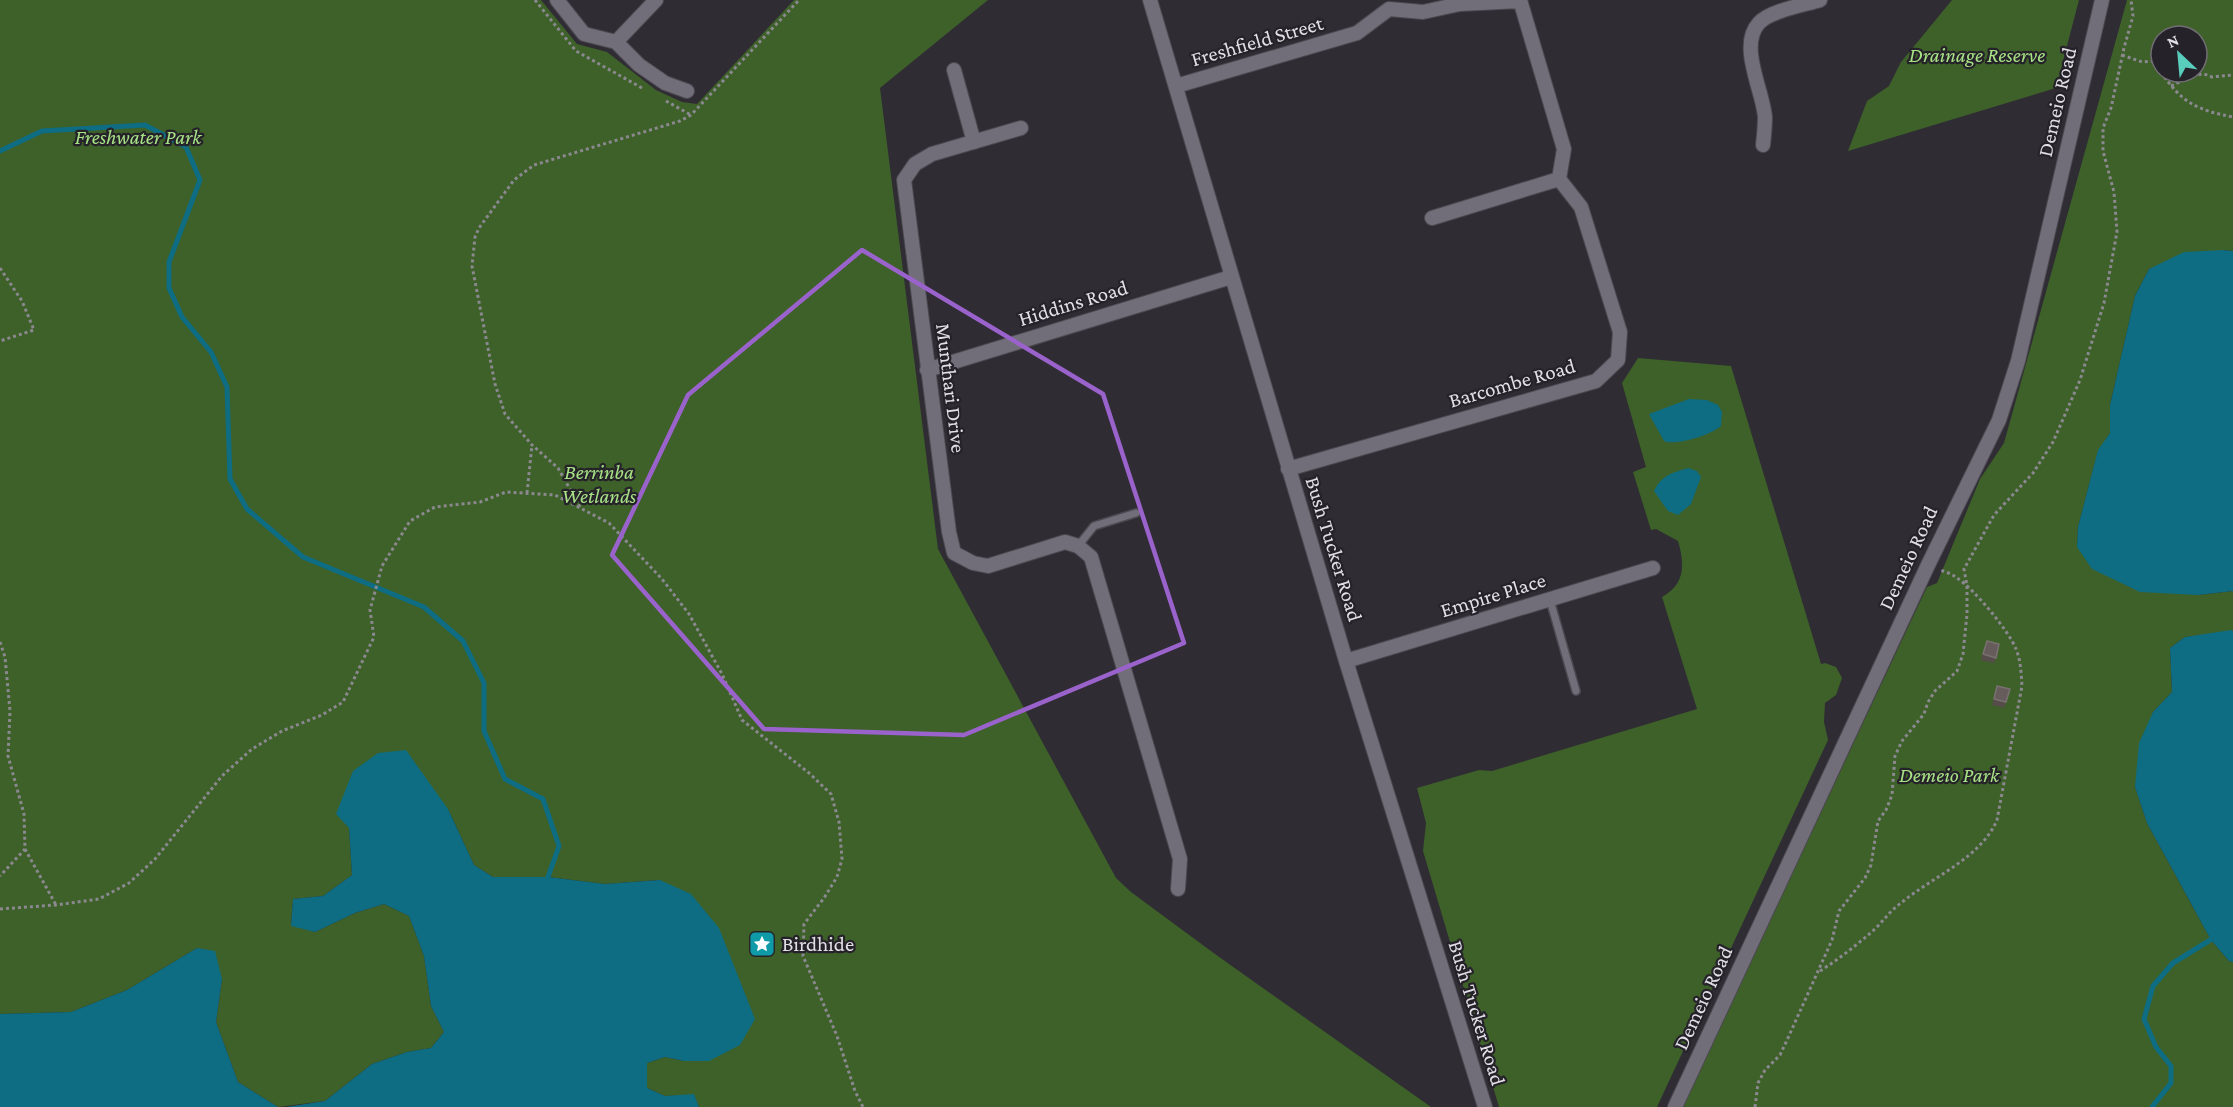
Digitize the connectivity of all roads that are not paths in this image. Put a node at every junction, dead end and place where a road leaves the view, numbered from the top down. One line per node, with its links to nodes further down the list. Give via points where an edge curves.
1 (556, 0): 8 (street, via 584,34)
2 (656, 0): 8 (street)
3 (1150, 0): 10 (street, Bush Tucker Road)
4 (1520, 0): 7 (street, Freshfield Street, via 1460,4 1423,12); 15 (street, via 1563,149)
5 (1820, 0): 14 (street, via 1759,21 1750,37 1765,116)
6 (2102, 0): 28 (street, Demeio Road, via 2018,362 1999,420)
7 (1387, 4): 10 (street, Freshfield Street, via 1357,33)
8 (616, 42): 11 (street, via 665,82)
9 (954, 70): 13 (street)
10 (1176, 86): 17 (street, Bush Tucker Road)
11 (687, 91)
12 (1021, 128): 13 (street, Munthari Drive)
13 (974, 142): 18 (street, Munthari Drive, via 932,154 915,164 904,180)
14 (1763, 145)
15 (1559, 179): 16 (street); 19 (street, Barcombe Road, via 1581,207 1620,332 1618,360 1596,381)
16 (1432, 218)
17 (1231, 277): 18 (street, Hiddins Road); 19 (street, Bush Tucker Road)
18 (927, 370): 21 (street, Munthari Drive, via 954,553 988,566 1065,542)
19 (1288, 469): 24 (street, Bush Tucker Road)
20 (1136, 513): 21 (lane, via 1094,526)
21 (1078, 546): 26 (street, via 1091,557 1180,858)
22 (1653, 568): 23 (street, Empire Place)
23 (1550, 600): 24 (street, Empire Place); 25 (lane)
24 (1346, 661): 27 (street, Bush Tucker Road)
25 (1576, 691)
26 (1178, 889)
27 (1485, 1107)
28 (1675, 1107)

